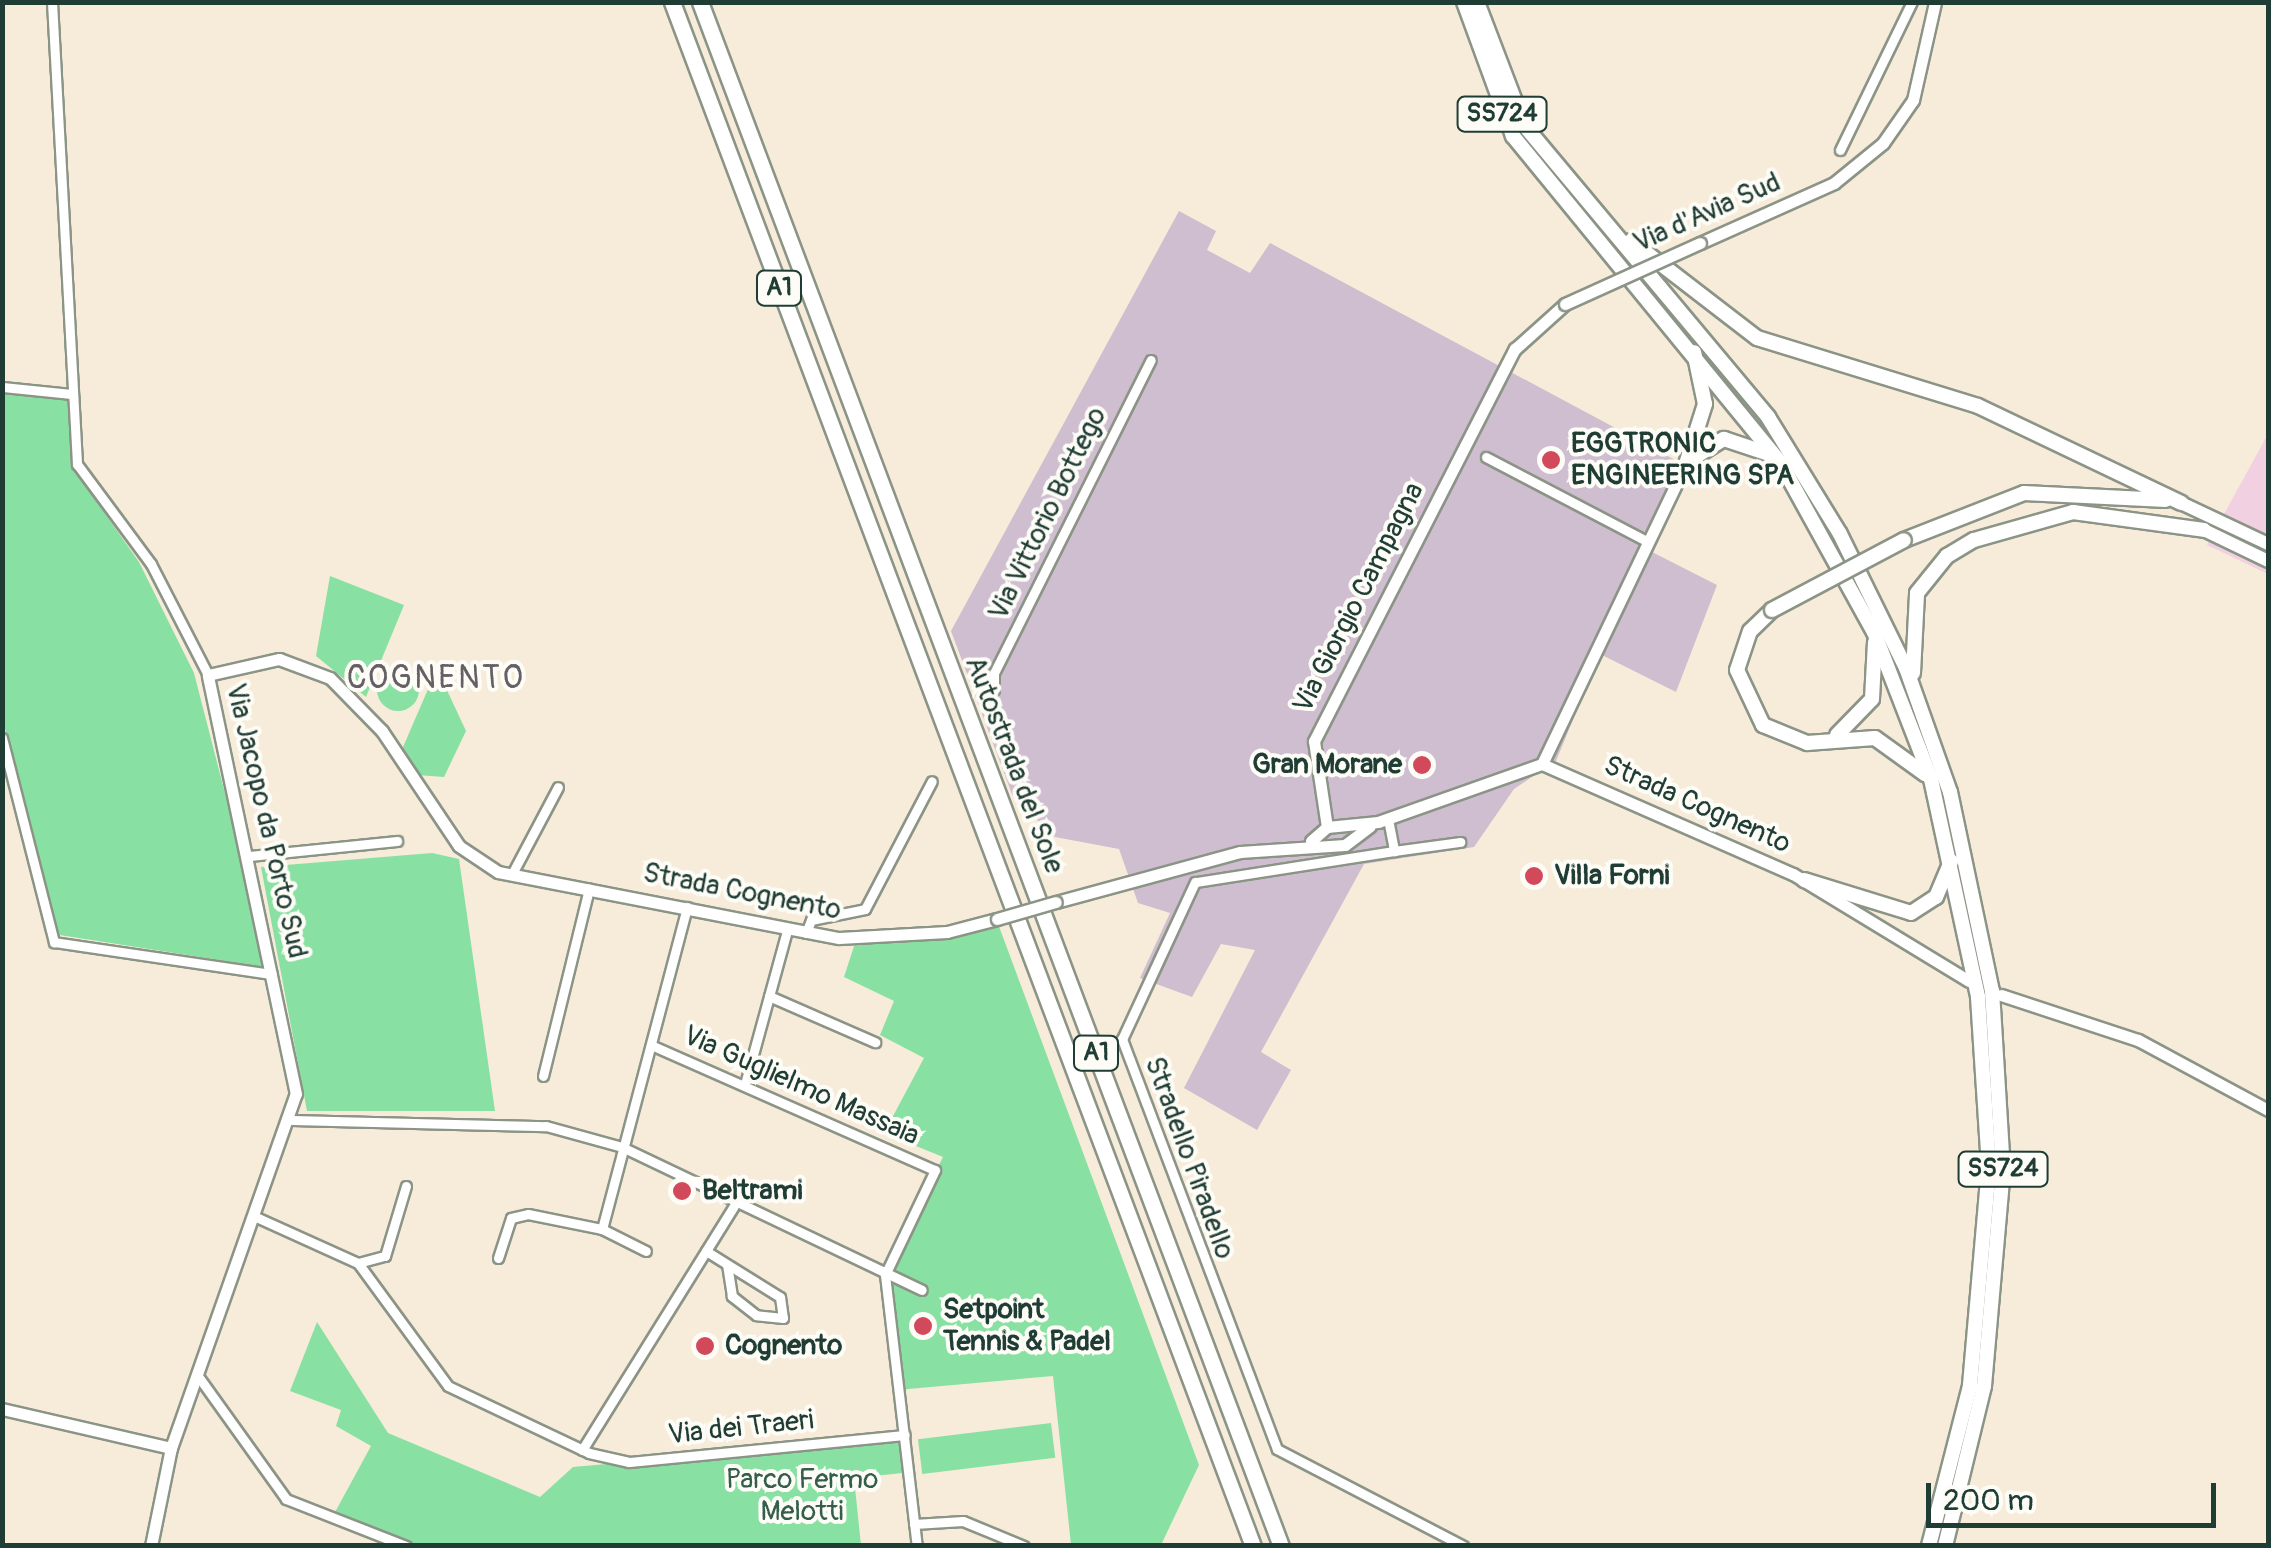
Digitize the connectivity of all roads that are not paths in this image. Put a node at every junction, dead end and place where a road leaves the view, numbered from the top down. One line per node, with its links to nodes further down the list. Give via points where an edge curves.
1 (52, 2): 14 (street, Via Jacopo da Porto Sud)
2 (672, 2): 81 (highway, Autostrada del Sole / A1)
3 (700, 2): 82 (highway, Autostrada del Sole / A1)
4 (1464, 2): 10 (highway, SS724, via 1514,136)
5 (1477, 2): 9 (highway, SS724, via 1524,125)
6 (1912, 2): 8 (street)
7 (1935, 2): 15 (street, Via d'Avia Sud, bridge, via 1913,100 1883,143 1834,183 1565,304 1516,349)
8 (1840, 150)
9 (1578, 195): 10 (highway, SS724); 20 (highway, via 1757,338 1978,406)
10 (1624, 255): 11 (highway, SS724); 27 (highway, SS724, via 1768,417 1840,534)
11 (1690, 342): 17 (highway, SS724); 18 (highway, via 1705,404)
12 (1151, 360): 28 (street, Via Vittorio Bottego, via 994,673)
13 (2, 387): 14 (street)
14 (72, 394): 26 (street, Via Jacopo da Porto Sud, via 79,472 151,564)
15 (1464, 446): 36 (street, Via Giorgio Campagna, via 1314,741)
16 (1486, 458): 22 (street)
17 (1780, 462): 18 (highway, via 1738,438 1709,444); 25 (highway, SS724)
18 (1686, 464): 22 (street)
19 (2123, 494): 20 (highway); 21 (highway); 30 (highway, bridge, via 2024,494 1904,540 1772,610 1741,651 1745,702 1774,734)
20 (2181, 503): 23 (main road)
21 (2204, 530): 24 (main road); 27 (highway, via 2073,512 1974,540 1917,593)
22 (1647, 542): 31 (street)
23 (2268, 544)
24 (2268, 561)
25 (1874, 632): 30 (highway, via 1872,699); 32 (highway, SS724)
26 (208, 675): 42 (street, Via Jacopo da Porto Sud); 43 (street, Strada Cognento, via 279,659 330,678 382,730 469,858)
27 (1914, 689): 85 (highway, SS724, via 1976,892 2003,1124 1993,1330)
28 (994, 690)
29 (2, 738): 49 (street, via 54,942)
30 (1830, 739): 32 (highway, via 1887,742)
31 (1542, 764): 35 (street, Strada Cognento); 44 (street, Strada Cognento)
32 (1930, 779): 41 (highway, SS724)
33 (932, 781): 47 (street, via 866,910 812,920)
34 (558, 787): 43 (street)
35 (1383, 821): 36 (street, Strada Cognento); 37 (street, Strada Cognento, via 1344,845); 40 (street)
36 (1326, 830): 37 (street, Strada Cognento)
37 (1311, 840): 47 (street, Strada Cognento, bridge, via 904,937)
38 (397, 841): 42 (street)
39 (1460, 842): 40 (street)
40 (1394, 850): 83 (street, Stradello Piradello, via 1195,882 1122,1039 1277,1450)
41 (1952, 855): 44 (highway, via 1936,897 1910,913); 84 (highway, SS724, via 1978,997 1989,1168 1970,1386)
42 (249, 856): 49 (street, Via Jacopo da Porto Sud)
43 (513, 872): 45 (street, Strada Cognento)
44 (1804, 880): 50 (street, Strada Cognento)
45 (589, 888): 46 (street, Strada Cognento); 55 (street)
46 (688, 904): 48 (street, Strada Cognento); 54 (street)
47 (806, 933): 48 (street, Strada Cognento)
48 (785, 935): 52 (street)
49 (276, 974): 58 (street, Via Jacopo da Porto Sud, via 296,1074)
50 (1969, 982)
51 (2001, 995): 57 (street, via 2138,1040)
52 (769, 996): 53 (street); 56 (street)
53 (874, 1042)
54 (651, 1045): 56 (street, Via Guglielmo Massaia); 59 (street)
55 (543, 1076)
56 (746, 1084): 69 (street, Via Guglielmo Massaia, via 936,1170)
57 (2268, 1110)
58 (292, 1120): 59 (street, via 520,1122); 62 (street, Via Jacopo da Porto Sud)
59 (622, 1147): 61 (street); 63 (street)
60 (406, 1186): 67 (street, via 385,1256)
61 (734, 1206): 65 (street); 69 (street)
62 (256, 1218): 67 (street); 71 (street, Via Jacopo da Porto Sud)
63 (602, 1229): 64 (street); 66 (street, via 511,1218)
64 (646, 1251)
65 (706, 1251): 68 (street); 75 (street)
66 (498, 1258)
67 (358, 1263): 75 (street, Via dei Traeri, via 448,1386)
68 (727, 1264): 68 (street, via 732,1296 756,1315 783,1318 780,1297)
69 (885, 1275): 70 (street); 73 (street)
70 (922, 1290)
71 (198, 1376): 74 (street, Via Jacopo da Porto Sud); 78 (street, via 286,1499)
72 (2, 1409): 74 (street)
73 (905, 1434): 75 (street, Via dei Traeri, via 629,1462); 76 (street)
74 (171, 1448): 77 (street, Via Jacopo da Porto Sud)
75 (582, 1450)
76 (914, 1524): 79 (street); 80 (street, via 962,1521)
77 (151, 1546)
78 (406, 1546)
79 (916, 1546)
80 (1024, 1546)
81 (1253, 1546)
82 (1280, 1546)
83 (1463, 1546)
84 (1929, 1546)
85 (1945, 1546)

